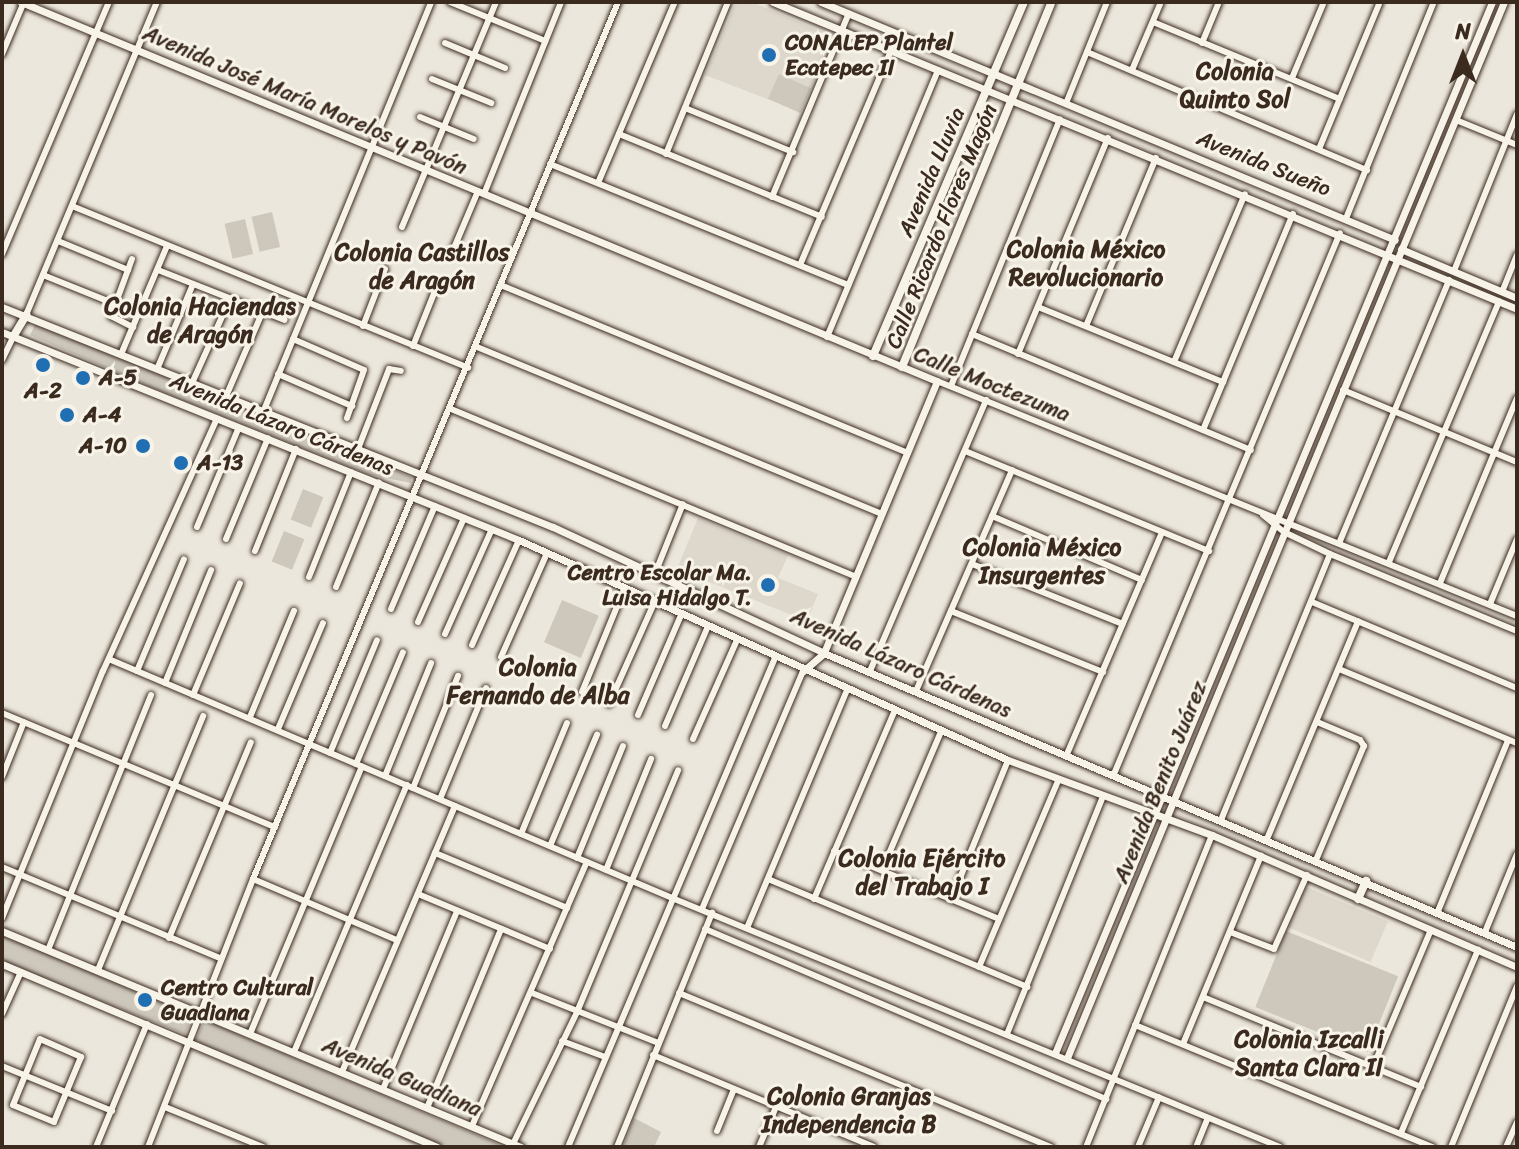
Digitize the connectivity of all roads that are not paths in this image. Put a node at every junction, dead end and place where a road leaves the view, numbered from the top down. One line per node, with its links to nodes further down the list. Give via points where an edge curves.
1 (23, 2): 27 (street, Avenida José María Morelos y Pavón); 34 (street)
2 (109, 2): 27 (street)
3 (157, 2): 31 (street)
4 (431, 2): 60 (street)
5 (450, 2): 24 (street)
6 (496, 2): 24 (street)
7 (561, 2): 28 (street)
8 (618, 2): 65 (street)
9 (675, 2): 55 (street)
10 (728, 2): 49 (street)
11 (773, 2): 26 (street, Avenida Sueño)
12 (821, 2): 23 (street, Avenida Sueño)
13 (1024, 2): 39 (main road, Avenida Lluvia)
14 (1052, 2): 42 (main road, Calle Ricardo Flores Magón)
15 (1107, 2): 33 (street)
16 (1161, 2): 25 (street)
17 (1219, 2): 30 (street)
18 (1324, 2): 40 (street)
19 (1380, 2): 46 (street)
20 (1434, 2): 67 (street)
21 (1492, 2): 79 (street, Avenida Benito Juárez)
22 (1504, 2): 53 (street, Avenida Benito Juárez)
23 (849, 13): 26 (street); 39 (street, Avenida Sueño)
24 (489, 19): 28 (street); 35 (street)
25 (1153, 22): 30 (street); 38 (street)
26 (841, 31): 32 (street, Avenida Sueño); 62 (street)
27 (97, 32): 31 (street, Avenida José María Morelos y Pavón); 84 (street)
28 (545, 41): 69 (street)
29 (445, 43): 35 (street)
30 (1202, 43): 40 (street)
31 (137, 50): 60 (street, Avenida José María Morelos y Pavón); 72 (street)
32 (891, 51): 37 (street, Avenida Sueño); 76 (street)
33 (1087, 52): 38 (street); 47 (street)
34 (2, 54)
35 (473, 55): 36 (street); 43 (street)
36 (505, 68)
37 (938, 70): 44 (street, Avenida Sueño); 97 (street)
38 (1132, 70): 61 (street)
39 (993, 71): 42 (street, Avenida Sueño); 44 (main road, Avenida Lluvia)
40 (1292, 78): 46 (street)
41 (432, 79): 43 (street)
42 (1019, 81): 45 (main road, Calle Ricardo Flores Magón); 47 (street, Avenida Sueño)
43 (459, 89): 48 (street); 54 (street)
44 (984, 90): 45 (street, Avenida Sueño); 124 (main road, Avenida Lluvia)
45 (1013, 99): 52 (street, Avenida Sueño); 128 (main road, Calle Ricardo Flores Magón)
46 (1340, 99): 61 (street)
47 (1067, 101): 75 (street, Avenida Sueño)
48 (491, 103)
49 (685, 108): 62 (street); 63 (street)
50 (1517, 114): 58 (street)
51 (420, 117): 54 (street)
52 (1060, 119): 56 (street, Avenida Sueño); 116 (street)
53 (1456, 120): 58 (street); 82 (street, Avenida Benito Juárez)
54 (444, 127): 57 (street); 66 (street)
55 (619, 134): 63 (street); 68 (street)
56 (1108, 138): 64 (street, Avenida Sueño); 107 (street)
57 (474, 139)
58 (1506, 140): 59 (street); 93 (street)
59 (1517, 145)
60 (372, 147): 66 (street, Avenida José María Morelos y Pavón); 105 (street)
61 (1319, 149): 67 (street)
62 (793, 152): 71 (street)
63 (666, 154): 71 (street)
64 (1156, 158): 70 (street, Avenida Sueño); 113 (street)
65 (550, 164): 68 (street); 73 (street)
66 (427, 170): 69 (street, Avenida José María Morelos y Pavón); 77 (street)
67 (1367, 170): 75 (street)
68 (598, 183): 89 (street)
69 (481, 192): 73 (street, Avenida José María Morelos y Pavón); 85 (street)
70 (1245, 194): 74 (street, Avenida Sueño); 126 (street)
71 (772, 197): 76 (street)
72 (72, 206): 80 (street); 81 (street)
73 (531, 213): 98 (street); 118 (street, Calle Moctezuma)
74 (1293, 214): 78 (street, Avenida Sueño); 134 (street)
75 (1347, 216): 79 (street, Avenida Sueño)
76 (822, 217): 89 (street)
77 (402, 227)
78 (1340, 233): 83 (street, Avenida Sueño); 152 (street)
79 (1393, 238): 82 (street, Avenida Sueño); 83 (street, Avenida Benito Juárez)
80 (58, 241): 91 (street); 94 (street)
81 (167, 246): 92 (street); 105 (street)
82 (1401, 249): 88 (street, Avenida Benito Juárez); 93 (street)
83 (1387, 252): 88 (street, Avenida Sueño); 168 (street, Avenida Benito Juárez)
84 (2, 254)
85 (451, 255)
86 (1517, 255): 100 (street)
87 (132, 259): 91 (street)
88 (1397, 259): 95 (street, Avenida Sueño); 136 (street, Avenida Benito Juárez)
89 (800, 265): 97 (street)
90 (385, 269): 112 (street)
91 (128, 270): 104 (street)
92 (158, 270): 96 (street); 114 (street)
93 (1454, 271): 100 (street)
94 (43, 275): 104 (street); 110 (street)
95 (1449, 280): 103 (street, Avenida Sueño); 143 (street)
96 (193, 284): 102 (street); 127 (street)
97 (848, 285): 118 (street)
98 (503, 286): 121 (street); 155 (street)
99 (435, 291): 120 (street)
100 (1502, 292): 101 (street)
101 (1517, 298)
102 (230, 299): 109 (street); 132 (street)
103 (1499, 301): 108 (street, Avenida Sueño); 148 (street)
104 (115, 304): 114 (street, via 112,319)
105 (307, 304): 112 (street); 119 (street)
106 (2, 307): 110 (street, Avenida Lázaro Cárdenas)
107 (1038, 307): 113 (street); 123 (street)
108 (1517, 309)
109 (263, 311): 111 (street); 137 (street)
110 (26, 315): 117 (main road); 122 (street, Avenida Lázaro Cárdenas)
111 (285, 320)
112 (363, 326): 120 (street)
113 (1086, 326): 126 (street)
114 (133, 327): 122 (street)
115 (2, 332): 117 (street, Avenida Lázaro Cárdenas)
116 (972, 334): 123 (street); 135 (street)
117 (13, 337): 125 (street); 144 (street, Avenida Lázaro Cárdenas)
118 (827, 337): 124 (street, Calle Moctezuma)
119 (293, 339): 131 (street); 140 (street, via 364,370)
120 (413, 346): 129 (street)
121 (477, 347): 129 (street); 165 (street)
122 (122, 352): 127 (street, Avenida Lázaro Cárdenas)
123 (1018, 354): 147 (street)
124 (873, 356): 128 (street, Calle Moctezuma)
125 (2, 360)
126 (1174, 362): 134 (street)
127 (158, 367): 132 (street, Avenida Lázaro Cárdenas)
128 (902, 367): 133 (street, Calle Moctezuma)
129 (468, 368): 141 (street)
130 (401, 371): 151 (street, via 389,369)
131 (278, 374): 140 (street); 142 (street)
132 (193, 381): 137 (street, Avenida Lázaro Cárdenas)
133 (937, 381): 135 (street, Calle Moctezuma); 155 (street)
134 (1223, 382): 147 (street)
135 (951, 386): 139 (street, Calle Moctezuma)
136 (1343, 390): 143 (street); 169 (street, Avenida Benito Juárez)
137 (227, 394): 142 (street, Avenida Lázaro Cárdenas)
138 (1517, 398): 154 (street)
139 (986, 400): 153 (street); 162 (street, Calle Moctezuma)
140 (352, 406): 145 (street)
141 (451, 409): 159 (street); 163 (street)
142 (264, 410): 151 (street, Avenida Lázaro Cárdenas)
143 (1394, 411): 148 (street); 177 (street)
144 (217, 418): 146 (street, Avenida Lázaro Cárdenas); 216 (street)
145 (347, 418)
146 (239, 427): 149 (street, Avenida Lázaro Cárdenas); 170 (street)
147 (1203, 430): 152 (street)
148 (1444, 431): 154 (street); 183 (street)
149 (268, 438): 150 (street, Avenida Lázaro Cárdenas); 174 (street)
150 (296, 449): 158 (street, Avenida Lázaro Cárdenas); 178 (street)
151 (358, 449): 159 (street, Avenida Lázaro Cárdenas)
152 (1251, 450): 162 (street)
153 (965, 451): 157 (street); 221 (street)
154 (1494, 452): 156 (street); 191 (street)
155 (908, 453): 165 (street)
156 (1517, 462)
157 (1012, 470): 166 (street); 172 (street)
158 (351, 472): 160 (street, Avenida Lázaro Cárdenas); 188 (street)
159 (422, 475): 161 (street); 186 (street, Avenida Lázaro Cárdenas)
160 (379, 482): 161 (street, Avenida Lázaro Cárdenas); 192 (street)
161 (414, 497): 164 (street, Avenida Lázaro Cárdenas); 250 (street)
162 (1230, 501): 168 (street, Calle Moctezuma); 179 (street)
163 (683, 504): 186 (street); 187 (street)
164 (435, 506): 167 (street, Avenida Lázaro Cárdenas); 197 (street)
165 (882, 514): 187 (street)
166 (992, 516): 184 (street); 189 (street)
167 (464, 518): 171 (street, Avenida Lázaro Cárdenas); 203 (street)
168 (1277, 520): 169 (street); 173 (street); 265 (street, Avenida Benito Juárez)
169 (1289, 520): 173 (street, Avenida Benito Juárez); 177 (street)
170 (197, 527)
171 (492, 529): 176 (street, Avenida Lázaro Cárdenas); 208 (street)
172 (1162, 532): 179 (street); 189 (street)
173 (1284, 532): 181 (street); 266 (street, Avenida Benito Juárez)
174 (226, 539)
175 (1517, 539): 196 (street)
176 (519, 540): 180 (street, Avenida Lázaro Cárdenas); 211 (street)
177 (1340, 541): 183 (street)
178 (255, 551)
179 (1209, 551): 259 (street)
180 (547, 553): 193 (street, Avenida Lázaro Cárdenas); 214 (street)
181 (1330, 554): 195 (street); 207 (street)
182 (184, 559): 219 (street)
183 (1389, 562): 191 (street)
184 (972, 564): 199 (street); 205 (street)
185 (211, 570): 224 (street)
186 (656, 571): 213 (street, Avenida Lázaro Cárdenas)
187 (855, 576): 213 (street)
188 (309, 577)
189 (1142, 580): 205 (street)
190 (240, 583): 231 (street)
191 (1440, 583): 196 (street)
192 (336, 587)
193 (625, 587): 194 (street, Avenida Lázaro Cárdenas); 229 (street)
194 (655, 601): 200 (street, Avenida Lázaro Cárdenas); 232 (street)
195 (1312, 602): 202 (street); 273 (street)
196 (1490, 604): 201 (street)
197 (391, 609)
198 (294, 611): 237 (street)
199 (951, 611): 222 (street); 228 (street)
200 (682, 613): 206 (street, Avenida Lázaro Cárdenas); 235 (street)
201 (1517, 616)
202 (1358, 621): 218 (street); 226 (street)
203 (418, 622)
204 (323, 623): 242 (street)
205 (1123, 624): 222 (street)
206 (708, 626): 210 (street, Avenida Lázaro Cárdenas); 241 (street)
207 (1517, 631)
208 (445, 634)
209 (377, 640): 252 (street)
210 (737, 640): 215 (street, Avenida Lázaro Cárdenas); 245 (street)
211 (472, 645)
212 (403, 652): 257 (street)
213 (824, 653): 220 (street); 221 (street, Avenida Lázaro Cárdenas)
214 (501, 657)
215 (775, 658): 220 (street, Avenida Lázaro Cárdenas); 297 (street)
216 (111, 660): 219 (street); 248 (street)
217 (431, 663): 260 (street)
218 (1339, 669): 239 (street); 246 (street)
219 (137, 671): 224 (street)
220 (803, 671): 227 (street, Avenida Lázaro Cárdenas); 303 (street)
221 (870, 671): 228 (street, Avenida Lázaro Cárdenas)
222 (1103, 672): 253 (street)
223 (458, 676): 264 (street)
224 (165, 683): 231 (street)
225 (486, 688): 267 (street)
226 (1517, 688)
227 (847, 690): 233 (street, Avenida Lázaro Cárdenas); 292 (street)
228 (916, 691): 253 (street, Avenida Lázaro Cárdenas)
229 (582, 692)
230 (151, 695): 256 (street)
231 (193, 695): 237 (street)
232 (609, 704)
233 (894, 712): 243 (street, Avenida Lázaro Cárdenas); 279 (street)
234 (2, 713): 238 (street)
235 (638, 715)
236 (203, 716): 263 (street)
237 (250, 717): 242 (street)
238 (24, 722): 248 (street); 261 (street)
239 (1317, 722): 277 (street); 284 (street, via 1364,746)
240 (567, 723): 275 (street)
241 (665, 726)
242 (278, 729): 250 (street)
243 (941, 732): 255 (street, Avenida Lázaro Cárdenas); 288 (street)
244 (597, 735): 278 (street)
245 (693, 739)
246 (1508, 740): 249 (street); 305 (street)
247 (251, 742): 269 (street)
248 (74, 743): 256 (street); 289 (street)
249 (1517, 743)
250 (310, 744): 252 (street); 274 (street)
251 (623, 746): 283 (street)
252 (330, 753): 257 (street)
253 (1067, 754): 259 (street, Avenida Lázaro Cárdenas)
254 (651, 759): 287 (street)
255 (1008, 760): 262 (street, Avenida Lázaro Cárdenas); 300 (street)
256 (123, 764): 263 (street); 296 (street)
257 (359, 765): 260 (street); 301 (street)
258 (678, 770): 293 (street)
259 (1114, 774): 265 (street, Avenida Lázaro Cárdenas)
260 (385, 776): 264 (street)
261 (2, 777)
262 (1058, 781): 268 (street, Avenida Lázaro Cárdenas); 309 (street)
263 (175, 785): 269 (street); 307 (street)
264 (410, 787): 267 (street); 310 (street)
265 (1162, 794): 266 (street, Avenida Lázaro Cárdenas); 271 (street, Avenida Benito Juárez)
266 (1173, 798): 272 (street, Avenida Benito Juárez); 273 (street, Avenida Lázaro Cárdenas)
267 (440, 799): 270 (street)
268 (1102, 799): 271 (street, Avenida Lázaro Cárdenas); 331 (street)
269 (225, 806): 274 (street); 318 (street)
270 (455, 806): 275 (street); 280 (street)
271 (1155, 813): 272 (street, Avenida Lázaro Cárdenas); 348 (street, Avenida Benito Juárez)
272 (1165, 817): 276 (street, Avenida Lázaro Cárdenas); 351 (street, Avenida Benito Juárez)
273 (1221, 820): 277 (street, Avenida Lázaro Cárdenas)
274 (275, 827): 291 (street)
275 (521, 834): 278 (street)
276 (1212, 835): 282 (street, Avenida Lázaro Cárdenas); 339 (street)
277 (1267, 839): 284 (street, Avenida Lázaro Cárdenas)
278 (550, 846): 283 (street)
279 (834, 851): 288 (street); 298 (street)
280 (435, 853): 295 (street); 302 (street)
281 (1517, 854): 317 (street)
282 (1261, 856): 290 (street, Avenida Lázaro Cárdenas); 316 (street)
283 (577, 858): 285 (street)
284 (1316, 860): 294 (street, Avenida Lázaro Cárdenas)
285 (587, 862): 287 (street); 302 (street)
286 (2, 867): 289 (street)
287 (606, 870): 293 (street)
288 (882, 870): 300 (street)
289 (21, 875): 296 (street); 308 (street)
290 (1307, 875): 299 (street, Avenida Lázaro Cárdenas); 316 (street, via 1274,949)
291 (253, 879): 301 (street); 324 (street)
292 (768, 879): 298 (street); 311 (street)
293 (630, 880): 297 (street); 336 (street)
294 (1366, 881): 299 (main road); 305 (street, Avenida Lázaro Cárdenas)
295 (418, 894): 304 (street); 319 (street)
296 (70, 896): 307 (street); 322 (street)
297 (672, 898): 303 (street); 340 (street)
298 (814, 899): 326 (street)
299 (1358, 899): 314 (street, Avenida Lázaro Cárdenas)
300 (951, 900): 309 (street)
301 (305, 901): 310 (street); 341 (street)
302 (567, 908): 321 (street)
303 (702, 909): 306 (street)
304 (457, 911): 312 (street); 358 (street)
305 (1438, 911): 317 (street, Avenida Lázaro Cárdenas)
306 (712, 913): 311 (street); 313 (street)
307 (120, 917): 318 (street); 328 (street)
308 (2, 918)
309 (999, 919): 326 (street)
310 (350, 920): 319 (street); 347 (street)
311 (747, 928): 342 (street)
312 (501, 929): 321 (street); 365 (street)
313 (705, 929): 333 (street); 362 (street)
314 (1431, 930): 323 (street, Avenida Lázaro Cárdenas); 353 (street)
315 (2, 931): 322 (street, Avenida Guadiana)
316 (1230, 932): 334 (street)
317 (1485, 932): 320 (street, Avenida Lázaro Cárdenas)
318 (169, 938): 324 (street)
319 (397, 940): 354 (street)
320 (1517, 947)
321 (550, 949): 332 (street)
322 (48, 950): 328 (street, Avenida Guadiana)
323 (1478, 950): 327 (street, Avenida Lázaro Cárdenas); 357 (street)
324 (220, 958): 335 (street)
325 (2, 964): 329 (street)
326 (979, 967): 331 (street)
327 (1517, 967)
328 (98, 970): 335 (street, Avenida Guadiana)
329 (21, 972): 337 (street); 338 (street)
330 (1517, 986): 389 (street)
331 (1027, 987): 342 (street)
332 (532, 993): 336 (street); 369 (street)
333 (679, 993): 345 (street); 382 (street)
334 (1203, 997): 346 (street); 353 (street)
335 (198, 1011): 341 (street, Avenida Guadiana); 344 (street)
336 (577, 1012): 340 (street); 343 (street)
337 (2, 1014)
338 (147, 1024): 344 (street); 366 (street)
339 (1135, 1025): 346 (street); 356 (street)
340 (616, 1027): 345 (street); 350 (street)
341 (250, 1034): 347 (street, Avenida Guadiana)
342 (1007, 1034): 348 (street)
343 (562, 1041): 350 (street); 373 (street)
344 (190, 1043): 363 (street); 377 (street)
345 (658, 1043): 349 (street)
346 (1183, 1044): 371 (street)
347 (294, 1052): 354 (street, Avenida Guadiana)
348 (1055, 1053): 351 (street)
349 (653, 1055): 359 (street); 379 (street)
350 (605, 1057): 378 (street)
351 (1067, 1058): 356 (street)
352 (2, 1066): 355 (street)
353 (1373, 1067): 357 (street)
354 (342, 1072): 358 (street, Avenida Guadiana)
355 (24, 1075): 360 (street); 360 (street, via 13,1105 54,1122); 360 (street, via 40,1039 80,1055)
356 (1115, 1078): 361 (street); 362 (street)
357 (1421, 1087): 371 (street)
358 (383, 1089): 365 (street, Avenida Guadiana)
359 (734, 1089): 364 (street); 370 (street)
360 (68, 1094): 366 (street)
361 (1159, 1097): 367 (street); 384 (street)
362 (1106, 1099): 383 (street)
363 (165, 1107): 375 (street); 376 (street)
364 (776, 1107): 380 (street); 381 (street)
365 (427, 1108): 369 (street, Avenida Guadiana)
366 (112, 1111): 374 (street)
367 (1208, 1118): 372 (street); 385 (street)
368 (1517, 1122): 390 (street)
369 (472, 1126): 373 (street, Avenida Guadiana)
370 (717, 1131)
371 (1401, 1133): 388 (street)
372 (1255, 1137): 386 (street); 387 (street)
373 (517, 1145)
374 (96, 1147)
375 (148, 1147)
376 (263, 1147)
377 (437, 1147)
378 (568, 1147)
379 (617, 1147)
380 (759, 1147)
381 (874, 1147)
382 (1051, 1147)
383 (1086, 1147)
384 (1138, 1147)
385 (1196, 1147)
386 (1251, 1147)
387 (1280, 1147)
388 (1433, 1147)
389 (1451, 1147)
390 (1506, 1147)

